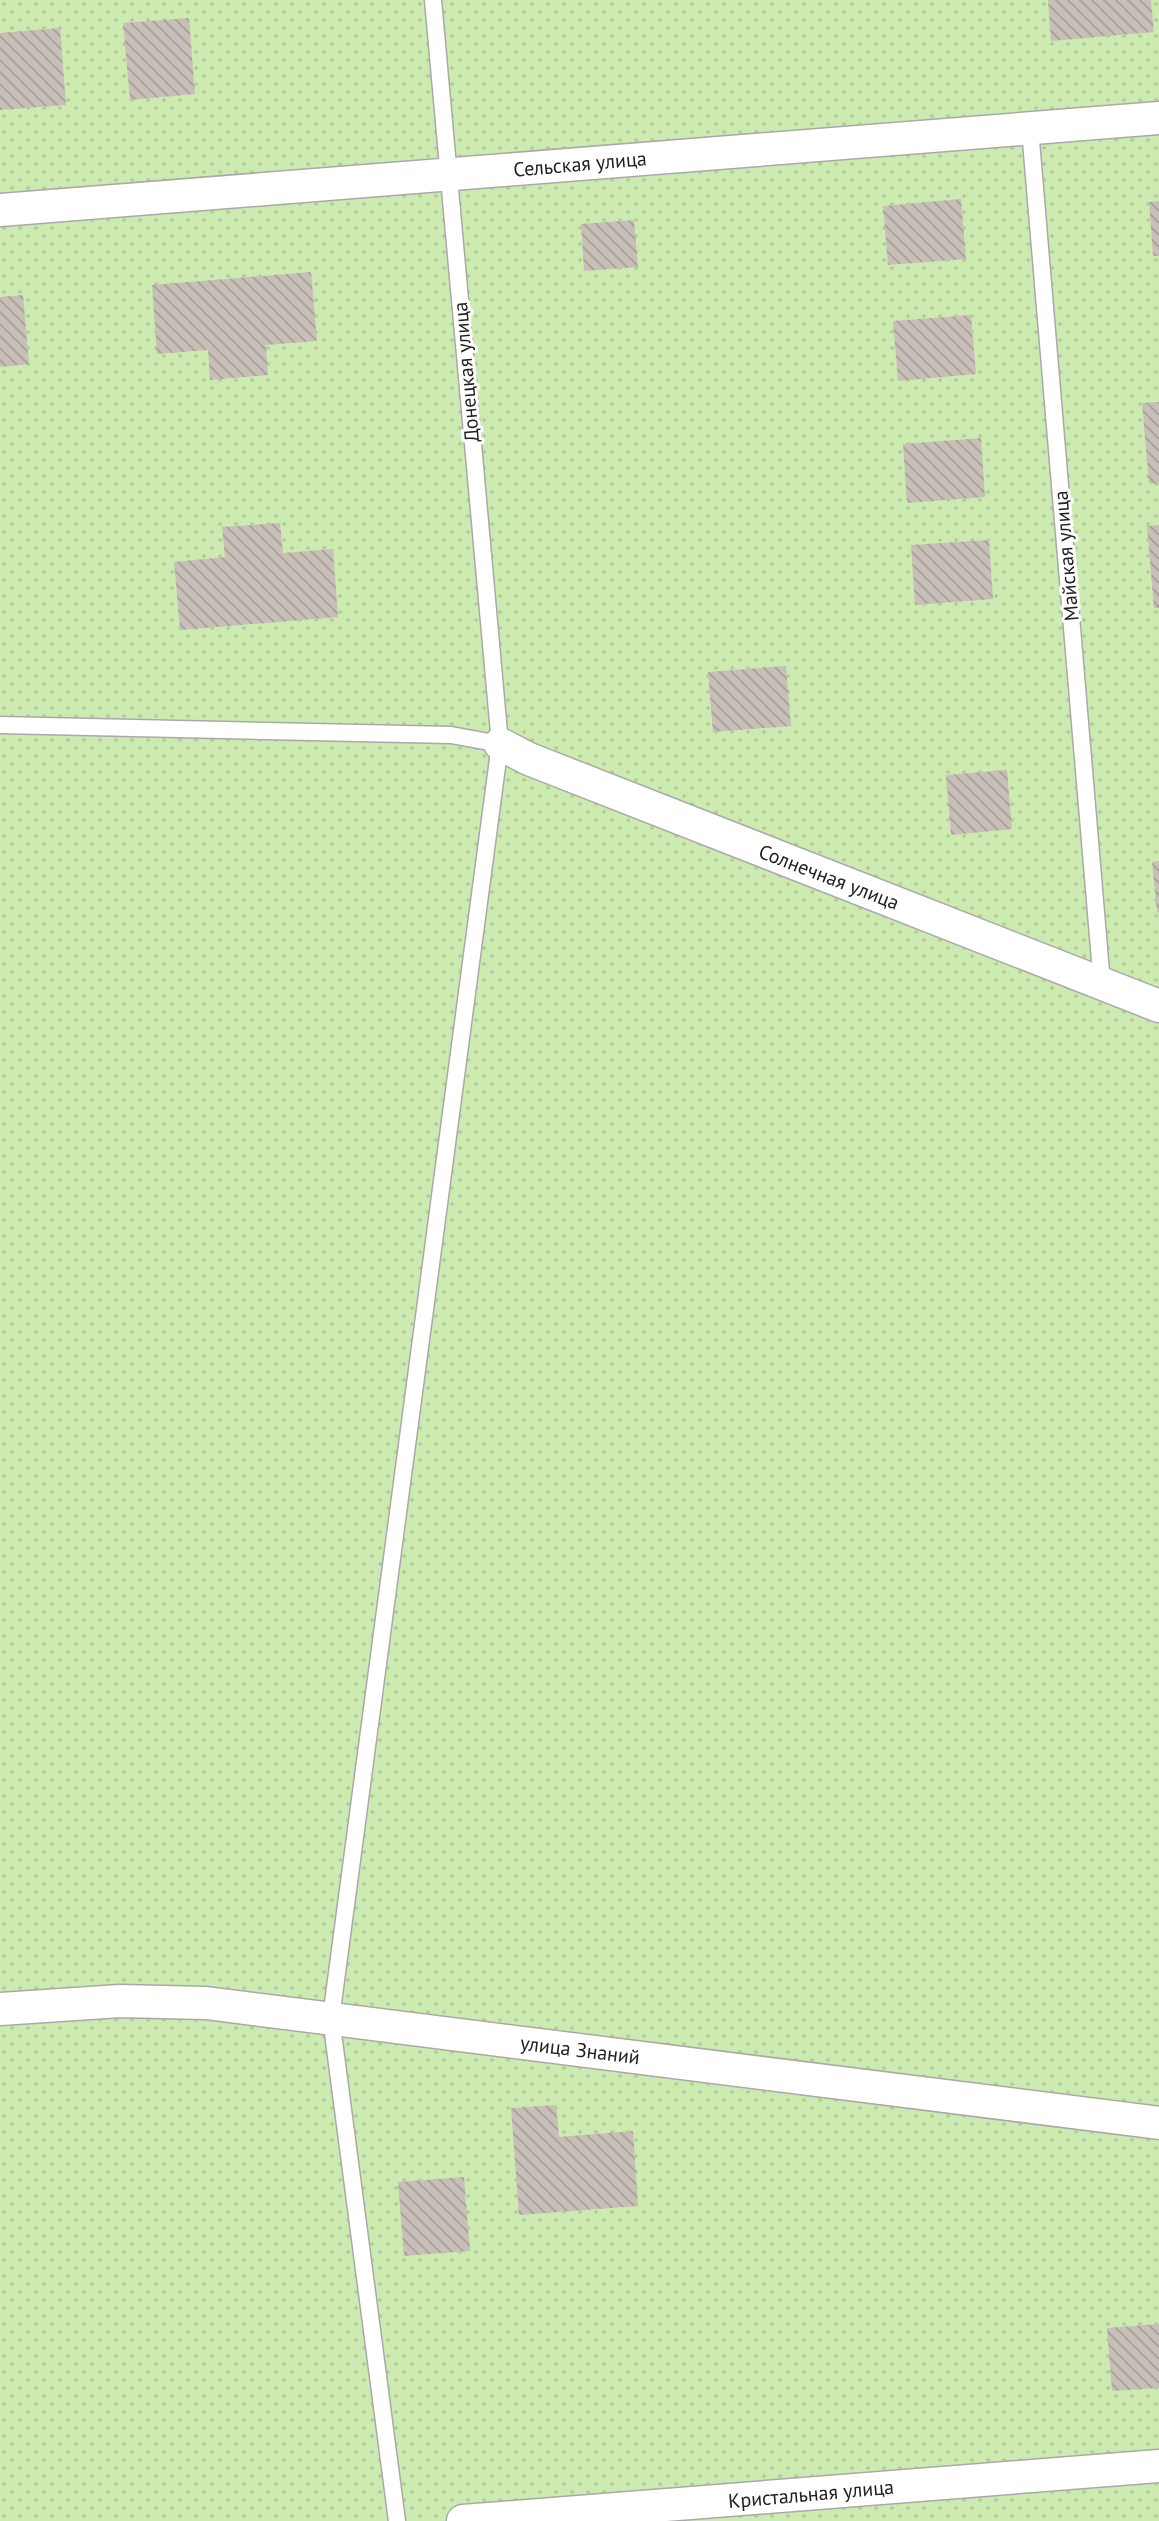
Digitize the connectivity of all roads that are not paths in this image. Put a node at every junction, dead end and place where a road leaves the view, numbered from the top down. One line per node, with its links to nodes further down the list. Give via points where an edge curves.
1 (433, 0): 4 (lane, Донецкая улица)
2 (1159, 118): 3 (street, Сельская улица)
3 (1030, 129): 4 (street, Сельская улица); 8 (lane, Майская улица)
4 (449, 174): 5 (street, Сельская улица); 7 (lane, Донецкая улица)
5 (0, 210)
6 (0, 725): 7 (lane, via 451,735)
7 (500, 744): 8 (street, Солнечная улица); 11 (lane, Донецкая улица)
8 (1102, 984): 9 (street, Солнечная улица)
9 (1159, 1006)
10 (0, 2009): 11 (street, улица Знаний, via 164,2001)
11 (331, 2018): 12 (street, улица Знаний); 14 (lane, Донецкая улица)
12 (1159, 2123)
13 (1159, 2466): 15 (street, Кристальная улица)
14 (397, 2521)
15 (463, 2521)

